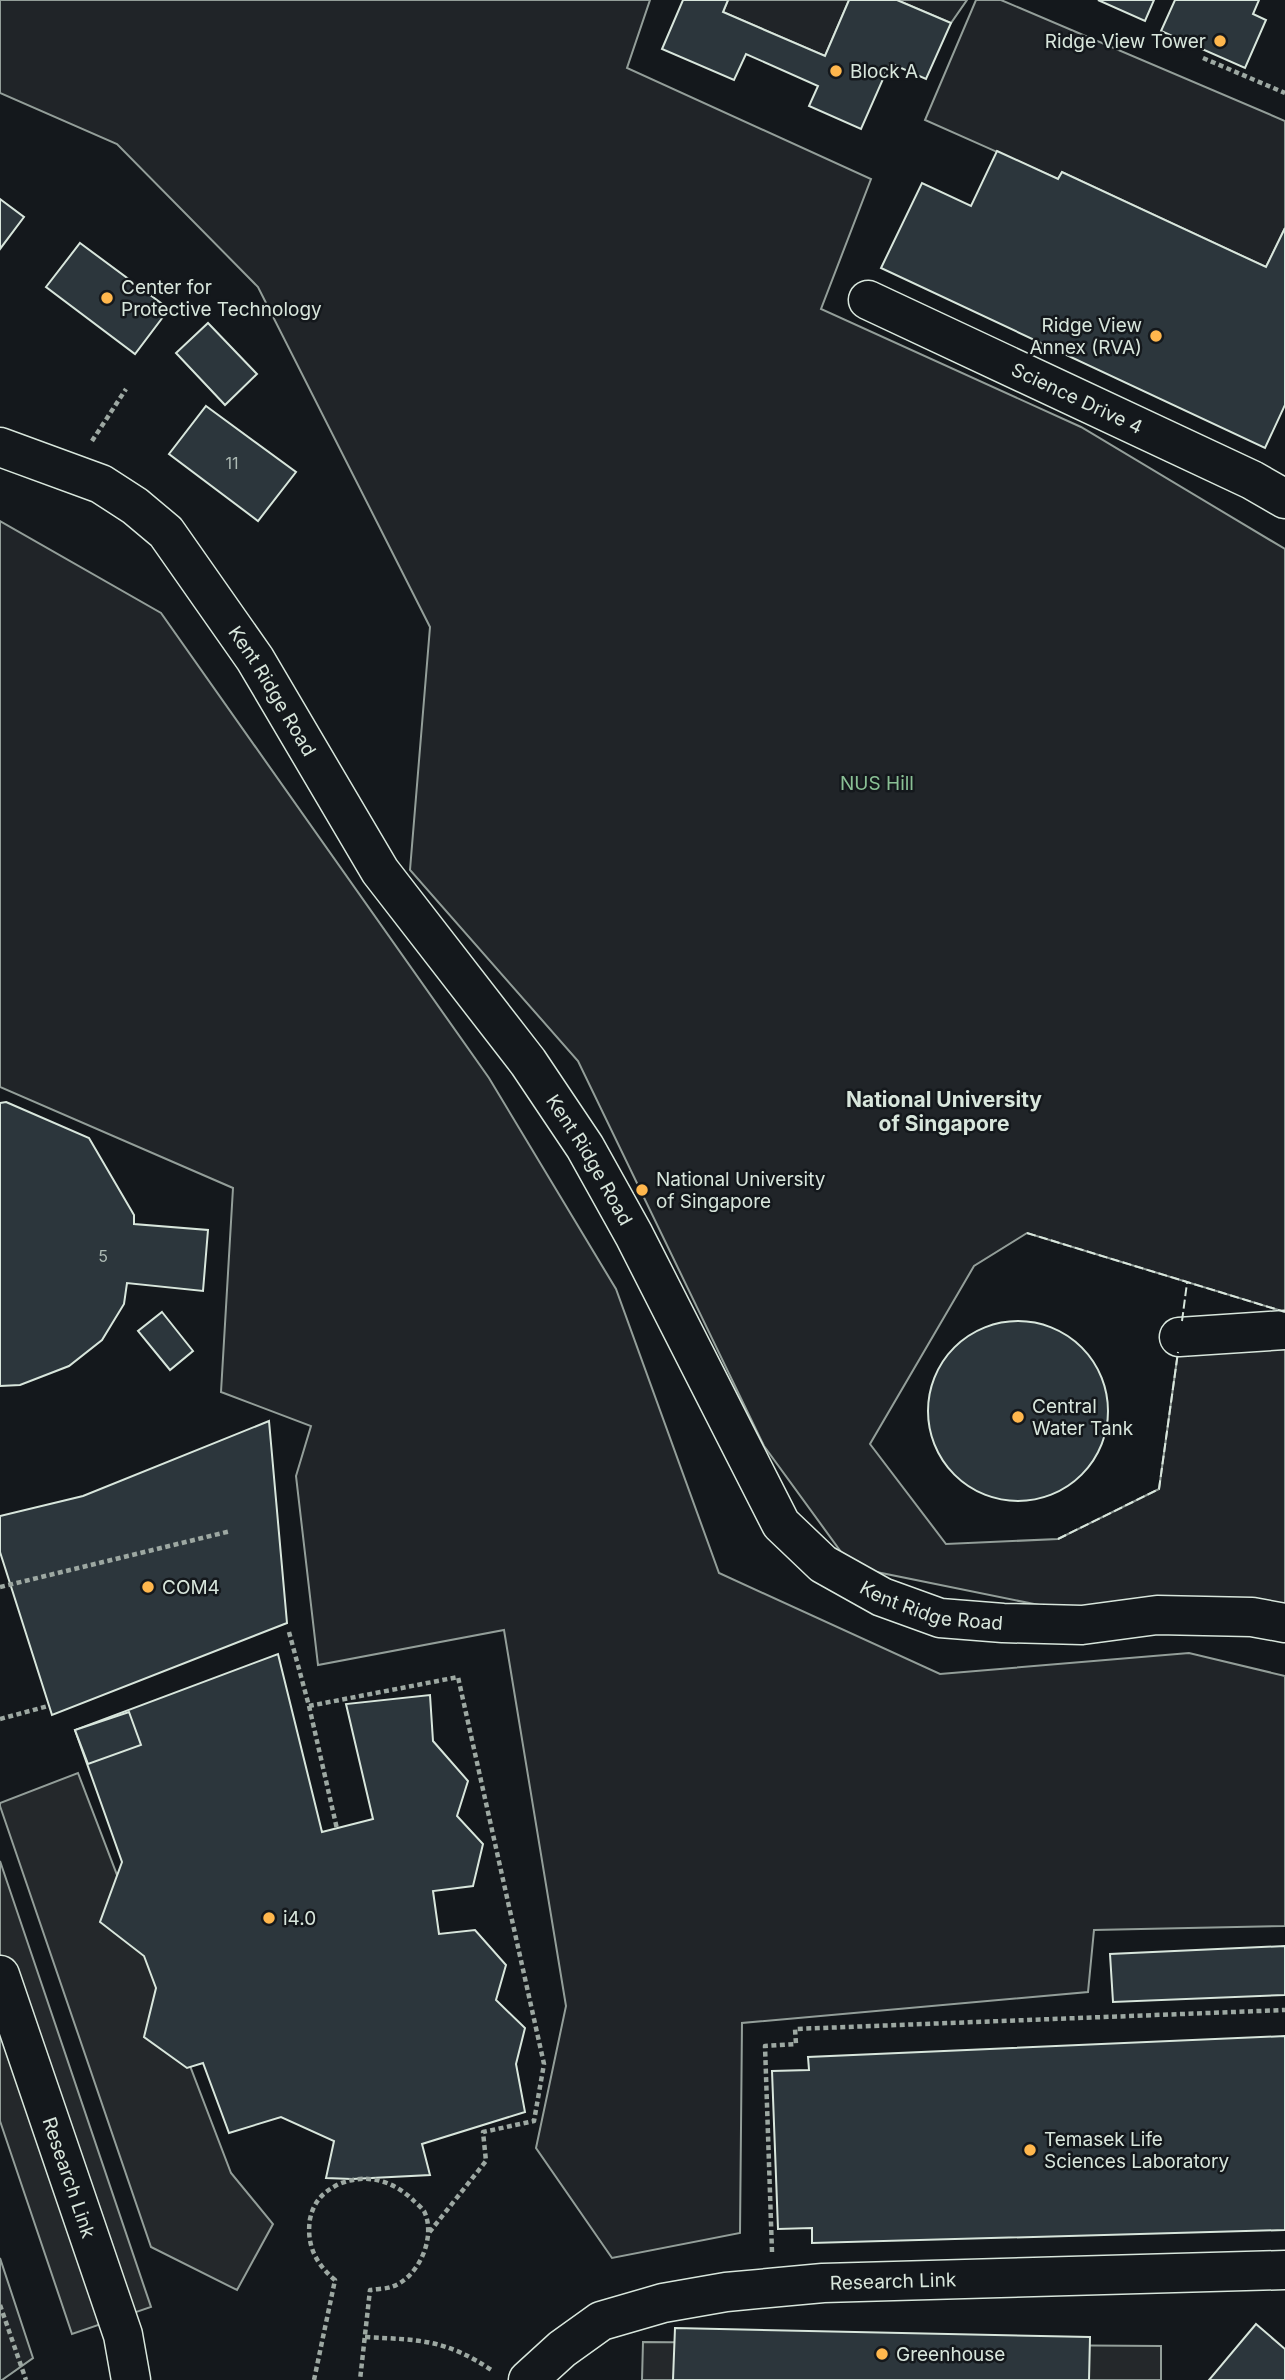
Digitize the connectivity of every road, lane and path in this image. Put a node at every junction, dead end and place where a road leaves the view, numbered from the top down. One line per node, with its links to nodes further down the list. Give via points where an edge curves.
1 (1203, 58): 2 (path)
2 (1285, 93)
3 (867, 300): 7 (street, Science Drive 4)
4 (126, 389): 5 (path)
5 (91, 442)
6 (0, 447): 12 (street, Kent Ridge Road, via 101,484 166,532 255,659 380,871 528,1062 585,1147 781,1524 823,1563 882,1597 940,1618 1082,1625 1157,1615 1252,1617)
7 (1285, 499)
8 (1285, 1330): 9 (street)
9 (1180, 1337)
10 (231, 1531): 11 (path)
11 (0, 1587)
12 (1285, 1623)
13 (289, 1632): 15 (path)
14 (48, 1706): 16 (path)
15 (309, 1706): 17 (path); 20 (path, via 458,1677 544,2064 534,2121 483,2132 486,2161)
16 (0, 1719)
17 (337, 1829)
18 (0, 1975): 27 (street, Research Link, via 123,2335)
19 (1285, 2010): 21 (path, via 795,2029 796,2044 765,2046)
20 (428, 2234): 24 (path, via 424,2256 411,2275 392,2287 370,2290); 28 (path, via 424,2211 390,2182 352,2179 325,2191 312,2211 308,2232 322,2268 335,2280)
21 (772, 2248)
22 (1285, 2270): 25 (street, Research Link, via 823,2283 726,2292 663,2302 601,2321 562,2349)
23 (0, 2305): 26 (path)
24 (365, 2337): 25 (path, via 429,2341); 29 (path)
25 (511, 2376)
26 (26, 2380)
27 (131, 2380)
28 (314, 2380)
29 (360, 2380)

